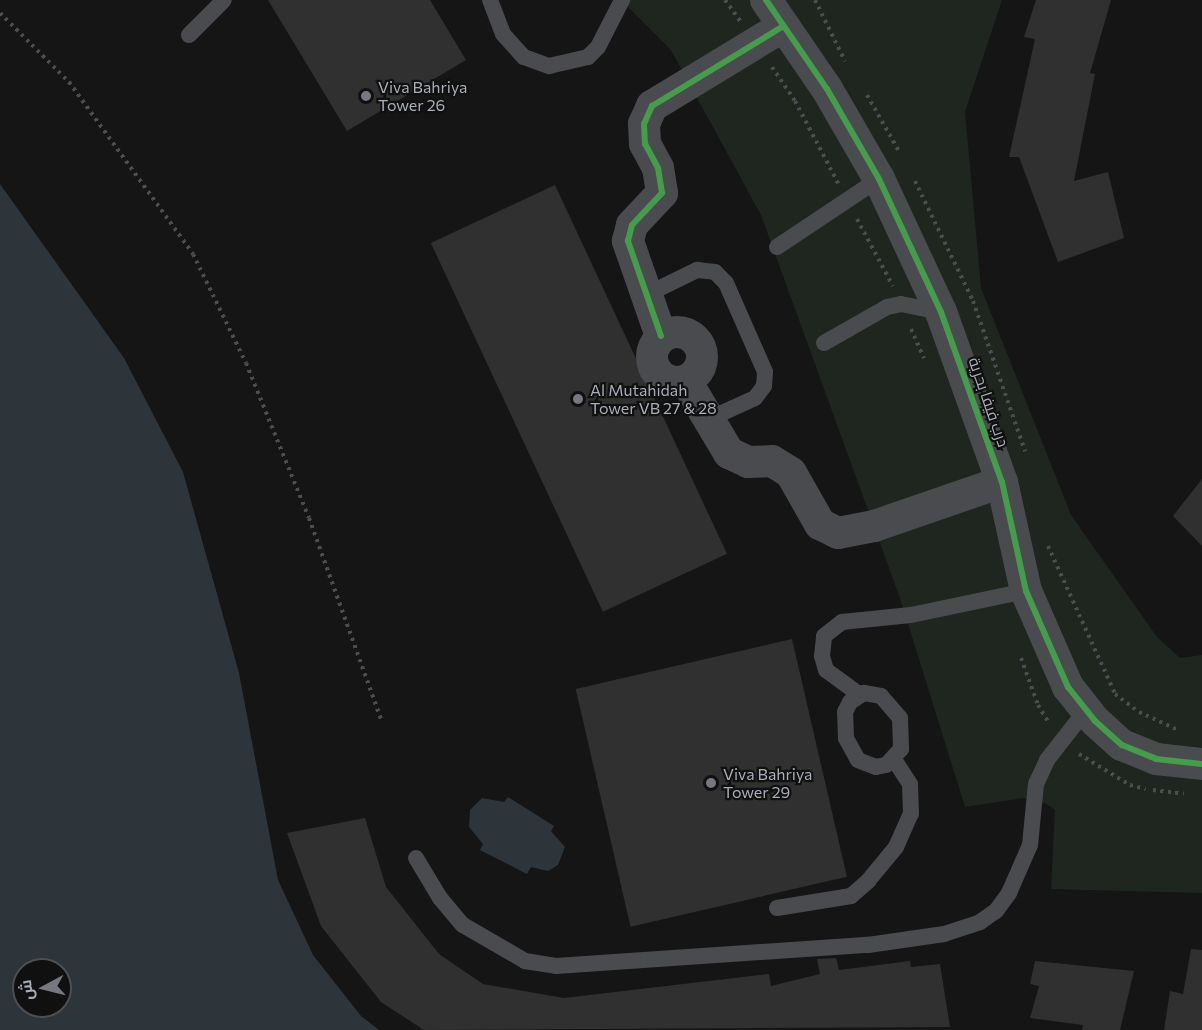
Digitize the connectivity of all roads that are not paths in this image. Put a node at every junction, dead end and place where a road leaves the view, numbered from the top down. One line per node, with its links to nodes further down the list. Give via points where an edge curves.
1 (224, 0): 6 (lane)
2 (490, 0): 3 (lane, via 503,34 524,57 549,66 588,57 598,47)
3 (622, 0)
4 (766, 0): 5 (street, درب فيفا بحرية)
5 (782, 27): 7 (street, درب فيفا بحرية, via 827,89); 9 (street, via 652,106 645,144 658,168 662,193 633,225 628,241)
6 (189, 35)
7 (879, 179): 8 (lane); 10 (street, درب فيفا بحرية)
8 (777, 247)
9 (648, 294): 12 (street, via 661,336 653,348 656,369 672,382 686,381); 12 (lane, via 697,270 715,272 726,282 765,372 764,386 754,398)
10 (941, 312): 11 (lane, via 901,304 887,307); 13 (street, درب فيفا بحرية)
11 (824, 343)
12 (709, 419): 13 (street, via 729,453 748,462 772,462 791,473 820,524 838,533 874,526)
13 (1002, 482): 14 (street, درب فيفا بحرية)
14 (1026, 591): 15 (lane, via 910,615 842,622 824,636 822,656 826,670); 16 (street, درب فيفا بحرية, via 1068,687)
15 (860, 695): 17 (lane, via 881,696 900,718 903,738); 17 (lane, via 845,712 851,752 866,765 876,767)
16 (1086, 710): 18 (street, درب فيفا بحرية, via 1107,734 1137,753); 19 (lane, via 1060,740 1036,784 1030,845 1009,892 996,911 980,922 944,934 868,945 546,964 525,961 463,925 440,898)
17 (894, 759): 20 (lane, via 910,784 911,804 911,814 896,847 850,896)
18 (1202, 764)
19 (416, 858)
20 (777, 908)

